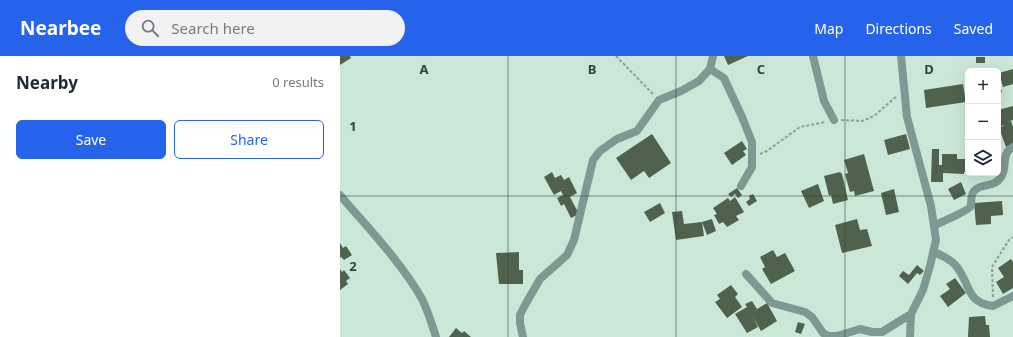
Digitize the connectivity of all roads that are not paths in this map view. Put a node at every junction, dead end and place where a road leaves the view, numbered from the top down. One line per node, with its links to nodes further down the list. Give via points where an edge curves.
1 (713, 56): 4 (street)
2 (813, 56): 5 (street, via 824,101)
3 (901, 56): 9 (street, via 907,117)
4 (710, 69): 7 (street, via 724,78 752,142 752,167); 15 (street, via 699,82 659,100 637,131 617,139 600,151 593,160 574,240 567,255 540,278 525,305 520,315)
5 (834, 120)
6 (1013, 148): 9 (street, via 1005,155 1003,175 995,184 973,192 970,208 965,212)
7 (741, 186)
8 (340, 195): 14 (street, via 422,299)
9 (935, 225): 10 (street)
10 (934, 252): 12 (street, via 955,265 974,300 980,304 993,306); 13 (street)
11 (746, 274): 13 (street, via 772,302 805,312 828,336 860,329 882,332)
12 (1013, 296)
13 (911, 314): 16 (street)
14 (436, 337)
15 (523, 337)
16 (910, 337)

